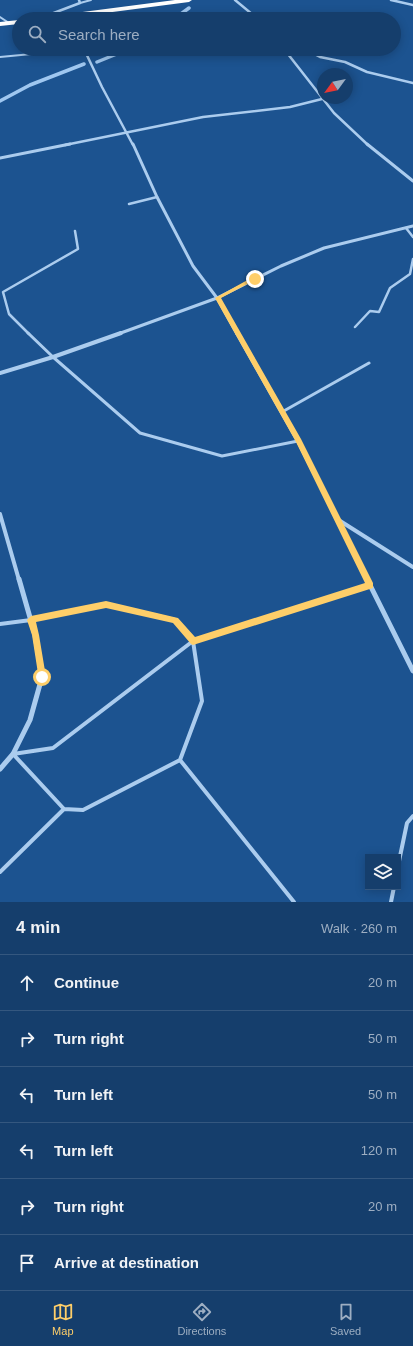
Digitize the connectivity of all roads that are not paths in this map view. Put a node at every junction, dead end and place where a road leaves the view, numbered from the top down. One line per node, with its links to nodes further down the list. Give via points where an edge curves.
1 (92, 0): 5 (lane)
2 (189, 0): 8 (highway)
3 (235, 0): 9 (street)
4 (391, 0): 6 (street)
5 (80, 1): 7 (street)
6 (413, 5)
7 (55, 12)
8 (110, 12)
9 (250, 12)
10 (0, 17): 11 (lane)
11 (9, 23): 12 (highway); 13 (highway)
12 (12, 23)
13 (0, 24)
14 (12, 56): 18 (lane)
15 (87, 56): 23 (street)
16 (289, 56): 20 (street)
17 (320, 56): 19 (street, via 345,62 367,72)
18 (0, 57)
19 (413, 83)
20 (317, 92)
21 (317, 100): 23 (street, via 290,107 203,117)
22 (327, 104): 25 (street, via 353,131)
23 (128, 133): 24 (street); 26 (street)
24 (0, 158)
25 (413, 181)
26 (157, 197): 27 (lane); 33 (street, via 193,266)
27 (129, 204)
28 (413, 226): 29 (street)
29 (406, 228): 31 (lane); 33 (street, via 324,248 281,266)
30 (75, 231): 35 (lane, via 78,249 3,292 9,314)
31 (413, 237)
32 (413, 259): 34 (lane, via 410,274 390,288 379,312 370,311)
33 (218, 298): 35 (street); 38 (street)
34 (355, 327)
35 (53, 357): 37 (street); 39 (lane, via 140,433 222,456)
36 (369, 363): 38 (lane)
37 (0, 373)
38 (282, 412): 39 (street)
39 (298, 441): 41 (street)
40 (0, 514): 44 (street)
41 (337, 519): 42 (street); 43 (street)
42 (413, 567)
43 (370, 585): 46 (lane); 47 (street)
44 (31, 620): 45 (lane); 46 (lane, via 106,604 175,620); 48 (street, via 36,635 42,677 30,720)
45 (0, 624)
46 (193, 641): 48 (lane, via 53,748); 49 (lane, via 202,701)
47 (413, 671)
48 (13, 754): 50 (street); 51 (lane)
49 (180, 760): 51 (lane, via 83,810); 56 (lane)
50 (0, 769)
51 (64, 809): 54 (lane)
52 (413, 816): 53 (lane, via 407,824)
53 (401, 854)
54 (0, 872)
55 (393, 890): 57 (lane)
56 (294, 902)
57 (390, 902)

